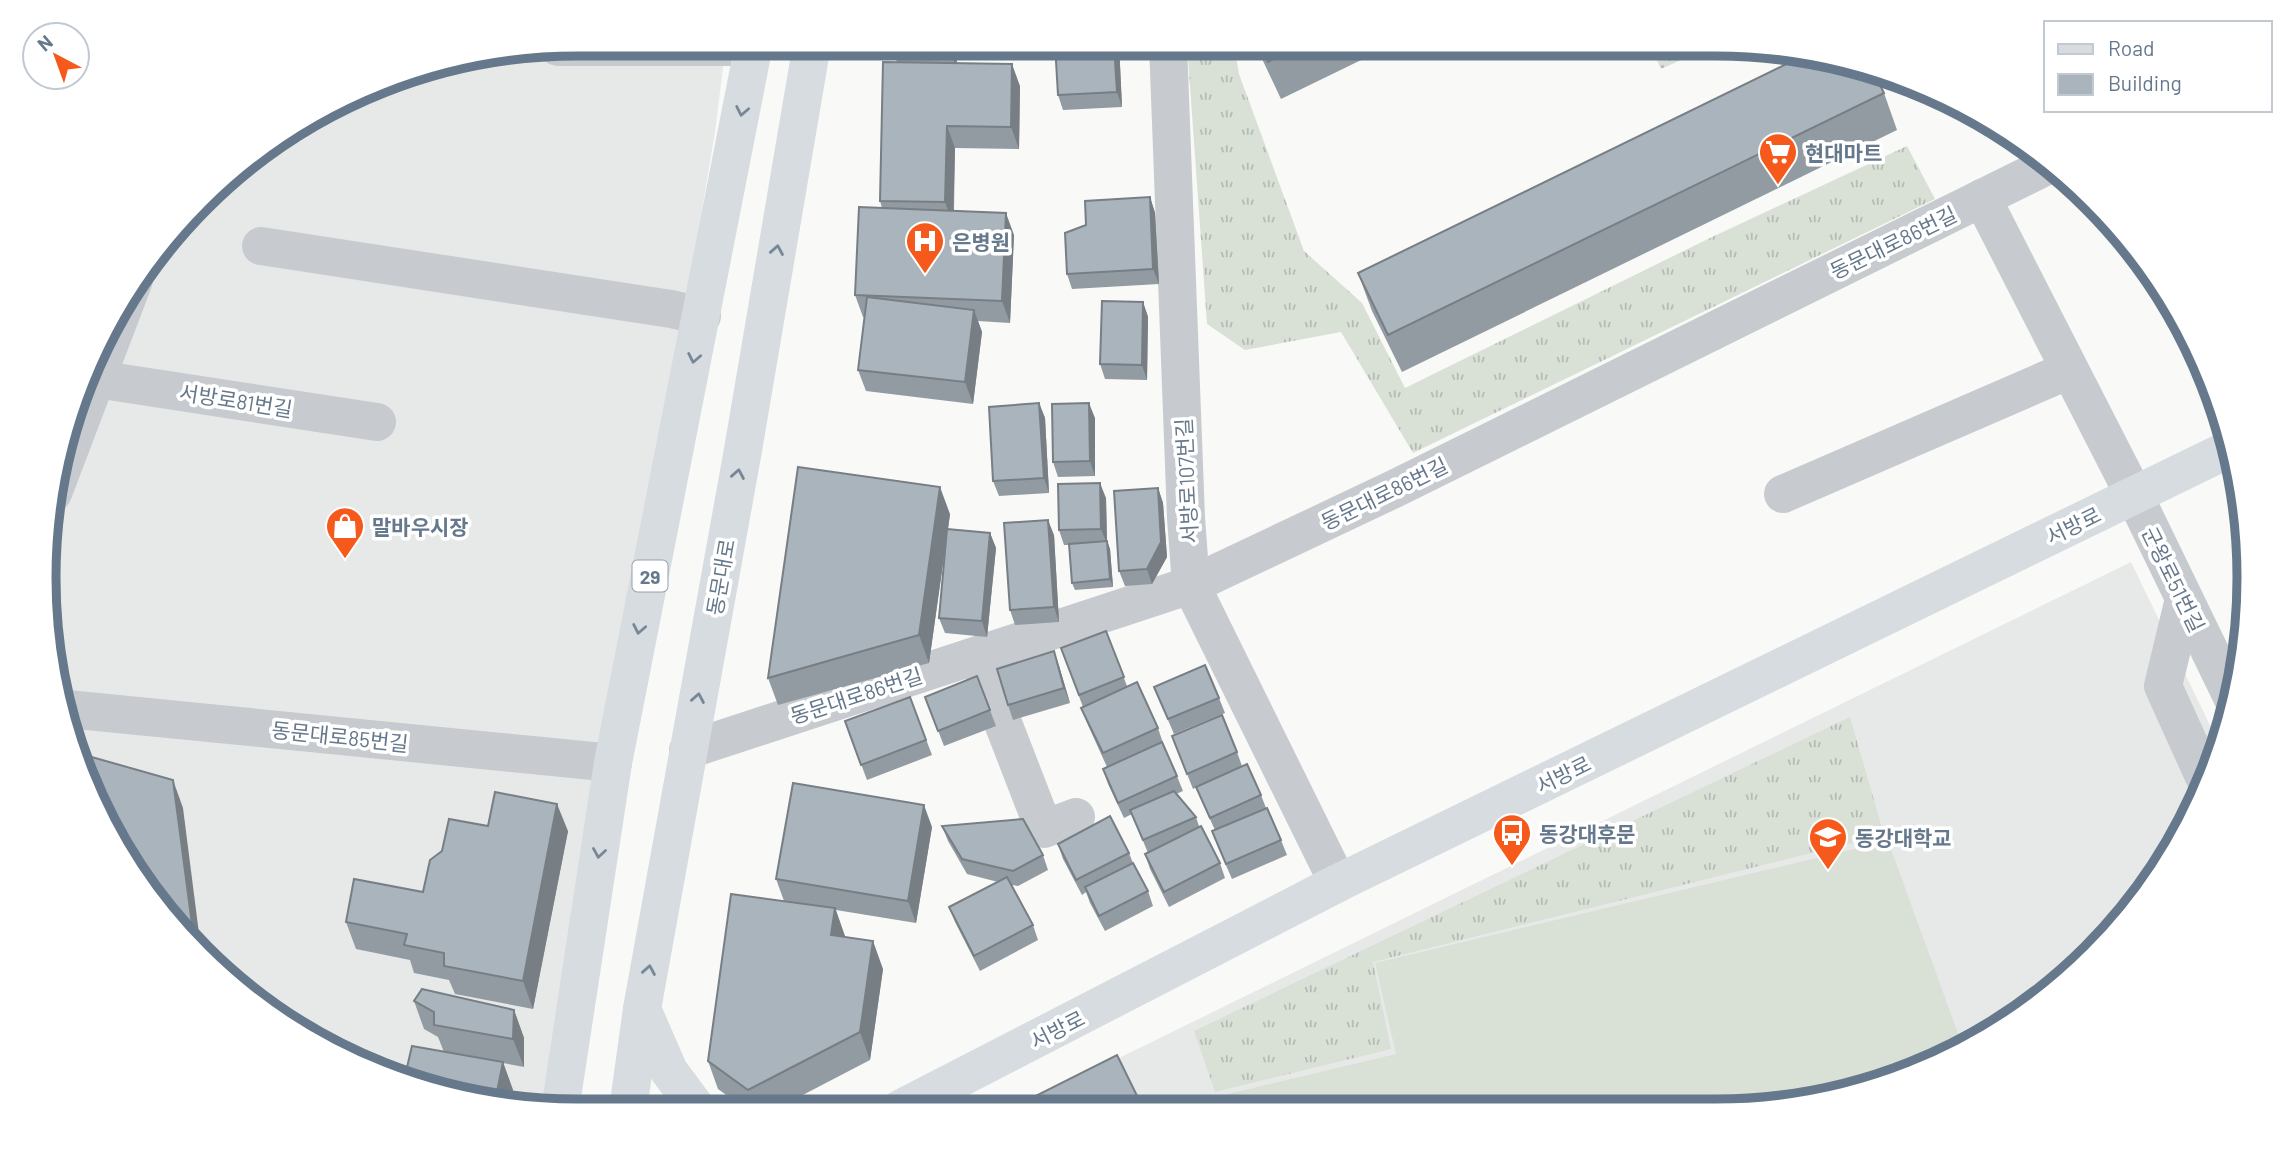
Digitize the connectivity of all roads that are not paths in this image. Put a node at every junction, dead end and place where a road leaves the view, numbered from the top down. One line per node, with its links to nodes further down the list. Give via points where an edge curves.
1 (752, 56): 7 (main road, 29, one-way to 7)
2 (810, 56): 21 (main road, 동문대로, one-way to 2)
3 (1168, 56): 16 (street, 서방로107번길)
4 (2040, 170): 5 (street, 동문대로86번길)
5 (1982, 198): 8 (street, 군왕로51번길); 16 (street, 동문대로86번길)
6 (261, 246): 7 (street)
7 (702, 316): 22 (main road, 29, one-way to 22)
8 (2069, 370): 14 (street); 15 (street, 군왕로51번길)
9 (99, 372): 10 (street)
10 (96, 379): 11 (street); 12 (street, 서방로81번길)
11 (83, 414)
12 (377, 422)
13 (2221, 453): 15 (main road, 서방로)
14 (1783, 494)
15 (2134, 495): 17 (street, 군왕로51번길); 25 (main road, 서방로)
16 (1191, 585): 18 (street, 동문대로86번길); 25 (street, 서방로107번길)
17 (2184, 599): 19 (street, 군왕로51번길); 23 (street, via 2163,686)
18 (977, 656): 21 (street, 동문대로86번길); 24 (street, via 1044,829)
19 (2226, 684)
20 (73, 710): 22 (street, 동문대로85번길)
21 (688, 750): 26 (main road, 동문대로, one-way to 21)
22 (612, 763): 27 (main road, 29, one-way to 27)
23 (2200, 768)
24 (1076, 817)
25 (1338, 884): 30 (main road, 서방로)
26 (642, 1009): 28 (main road, 동문대로); 29 (main road, via 669,1071)
27 (562, 1099)
28 (630, 1099)
29 (690, 1099)
30 (919, 1099)

